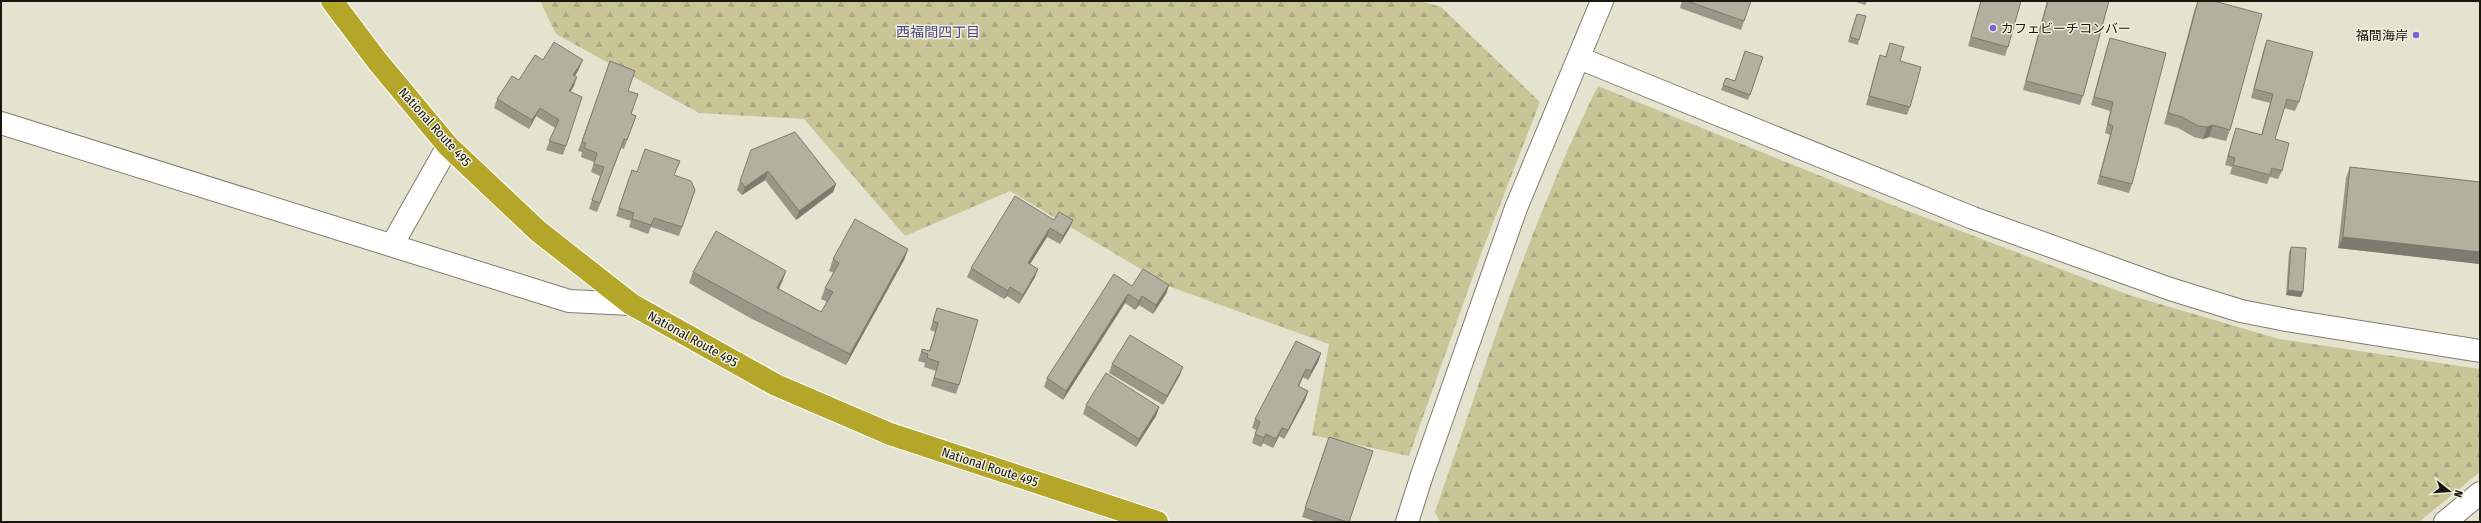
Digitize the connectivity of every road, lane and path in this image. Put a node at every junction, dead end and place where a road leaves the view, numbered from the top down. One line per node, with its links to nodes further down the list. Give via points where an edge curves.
1 (332, 1): 5 (highway, National Route 495, via 378,62)
2 (1602, 1): 3 (street)
3 (1579, 58): 8 (street, via 1973,218 2170,289 2241,311); 11 (street, via 1516,208)
4 (1, 123): 6 (street)
5 (448, 146): 6 (street); 7 (highway, National Route 495, via 538,231)
6 (392, 245): 7 (street, via 569,301)
7 (631, 304): 10 (highway, National Route 495, via 776,385 890,434)
8 (2480, 351)
9 (2480, 493): 12 (street)
10 (1157, 522)
11 (1407, 522)
12 (2445, 522)

